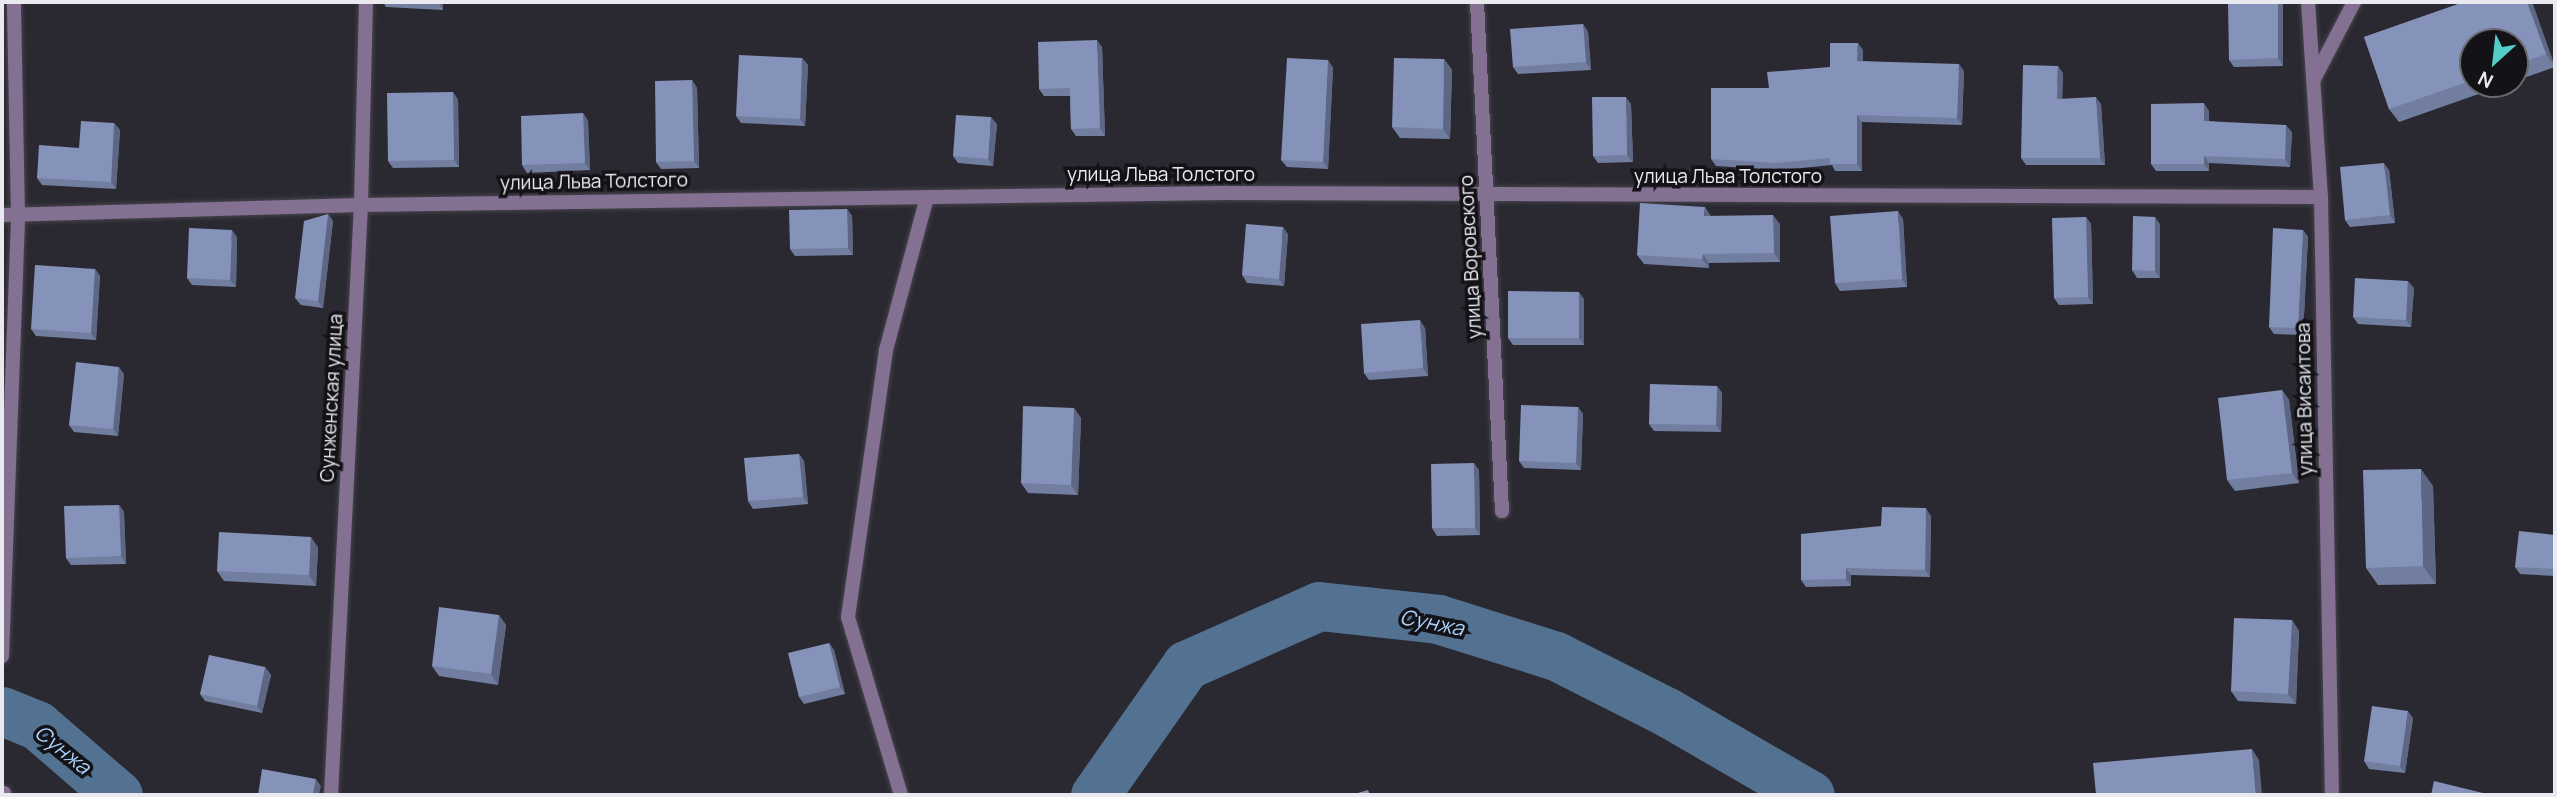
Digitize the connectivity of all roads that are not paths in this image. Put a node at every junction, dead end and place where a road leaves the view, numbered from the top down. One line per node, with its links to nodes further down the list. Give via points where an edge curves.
1 (14, 2): 12 (street)
2 (366, 2): 10 (street, Сунженская улица)
3 (1478, 2): 7 (street, улица Воровского)
4 (2308, 2): 6 (street, улица Висаитова)
5 (2354, 2): 6 (street)
6 (2313, 80): 9 (street, улица Висаитова)
7 (1487, 195): 8 (street, улица Льва Толстого); 9 (street, улица Льва Толстого); 13 (street, улица Воровского)
8 (927, 197): 10 (street, улица Льва Толстого); 16 (street, via 886,350 848,617)
9 (2321, 197): 17 (street, улица Висаитова)
10 (361, 205): 12 (street, улица Льва Толстого); 15 (street, Сунженская улица)
11 (2, 215): 12 (street, улица Льва Толстого)
12 (18, 216): 14 (street)
13 (1502, 511)
14 (2, 656)
15 (331, 795)
16 (901, 795)
17 (2332, 795)

